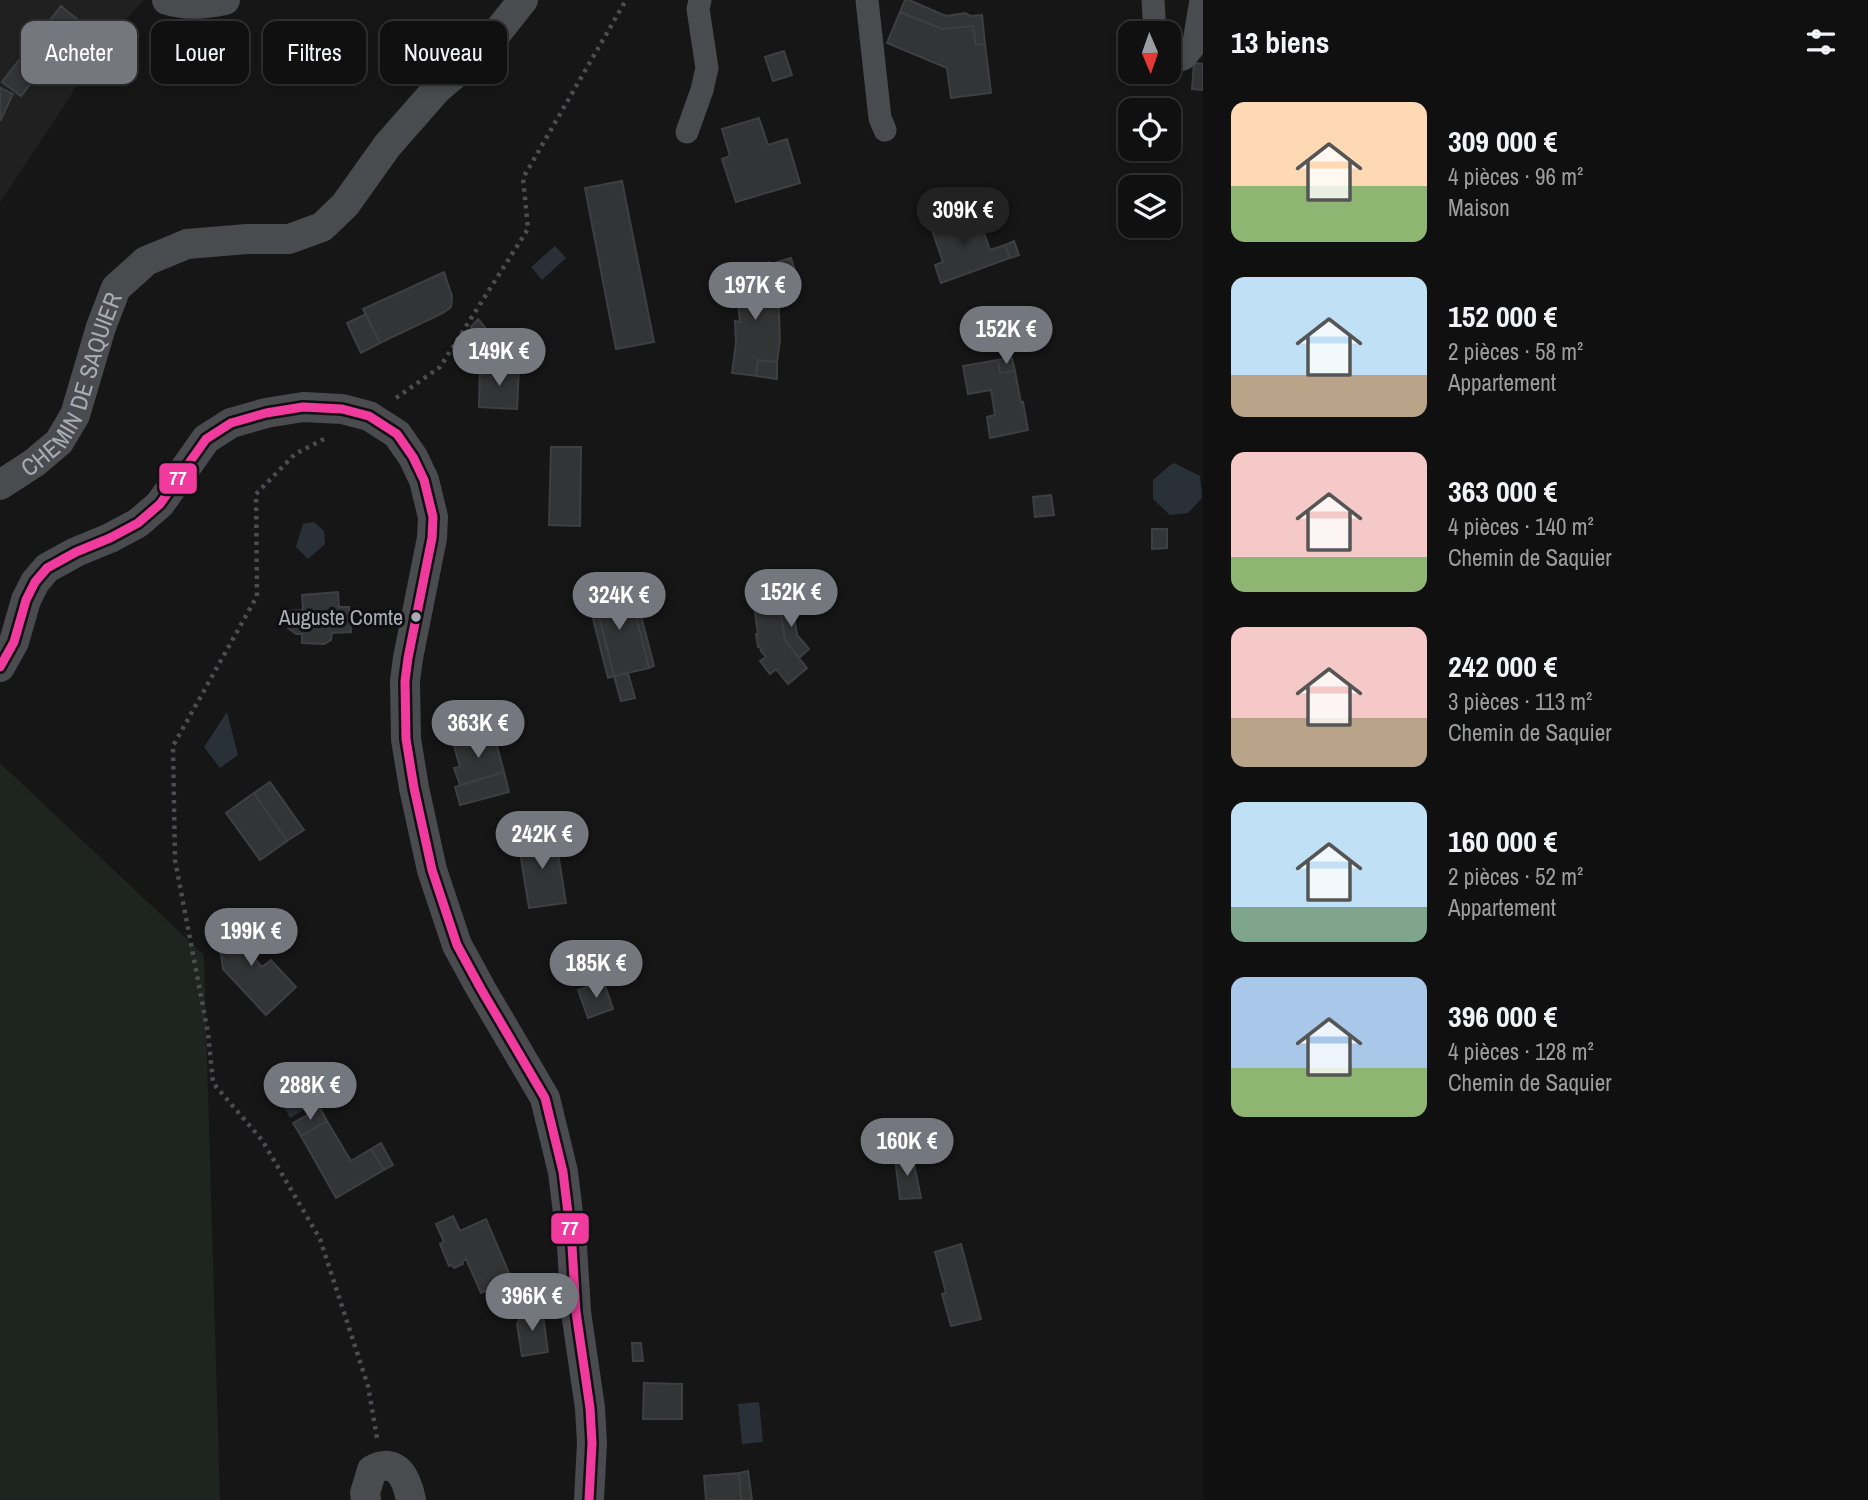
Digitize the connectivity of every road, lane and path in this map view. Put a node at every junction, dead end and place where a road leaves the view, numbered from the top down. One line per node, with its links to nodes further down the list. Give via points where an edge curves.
1 (167, 0): 2 (street, via 181,4)
2 (225, 0)
3 (523, 0): 14 (street, CHEMIN DE SAQUIER, via 484,49 428,99 345,205 322,227 289,239 187,244 146,261 116,288 75,415 59,442)
4 (626, 0): 13 (path, via 523,178 528,229 440,367)
5 (700, 0): 12 (street, via 706,68)
6 (867, 0): 11 (street)
7 (1153, 0): 9 (street)
8 (1201, 0): 10 (street, via 1193,48)
9 (1154, 21)
10 (1181, 60)
11 (885, 130)
12 (687, 132)
13 (369, 416): 15 (street, via 303,407 231,424 206,439 160,504 138,523 47,568 26,600 14,642); 16 (path, via 295,453 256,494 257,596 173,746 175,860 208,1032 213,1083 262,1140 320,1239 368,1386); 19 (street, via 397,434 413,457 433,517 405,681 406,739 432,870 457,945 545,1098 563,1172 590,1408)
14 (0, 485)
15 (0, 667)
16 (381, 1465): 17 (street, via 372,1470); 18 (street, via 399,1471)
17 (366, 1500)
18 (411, 1500)
19 (589, 1500)

